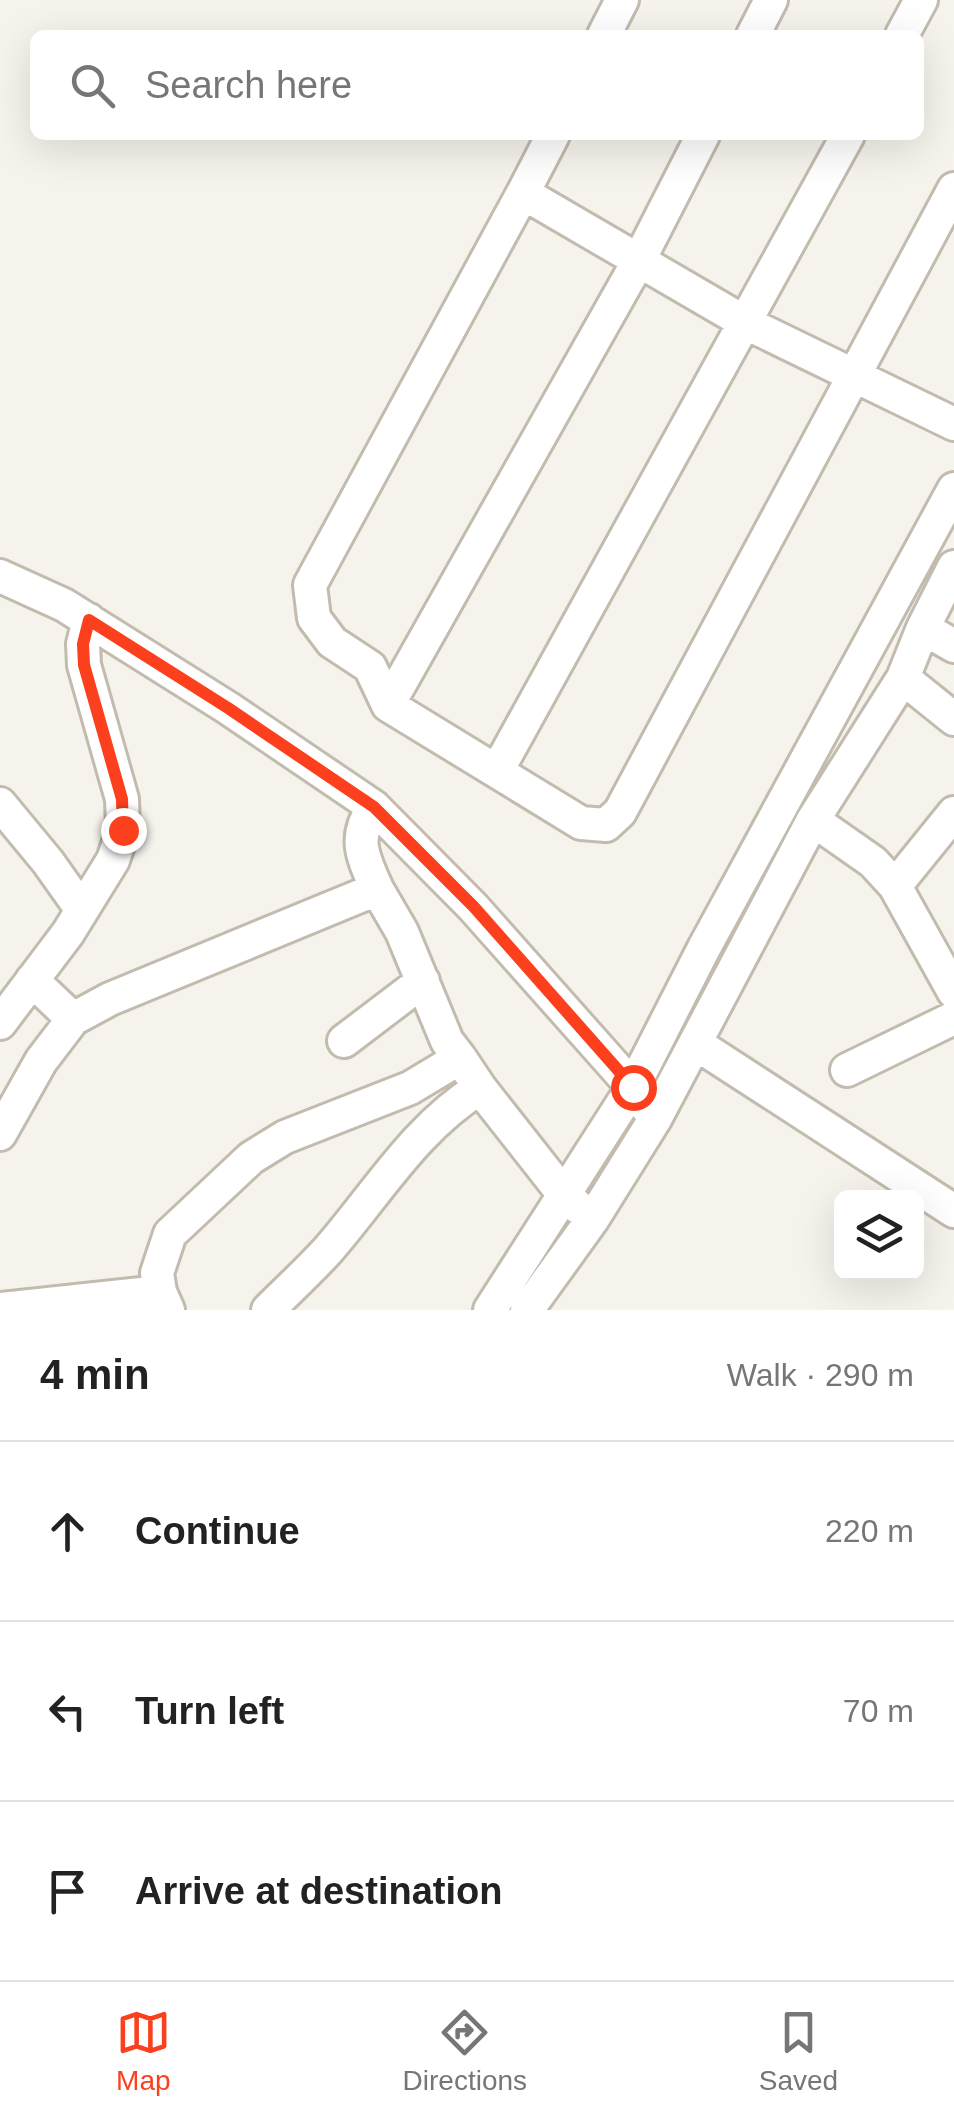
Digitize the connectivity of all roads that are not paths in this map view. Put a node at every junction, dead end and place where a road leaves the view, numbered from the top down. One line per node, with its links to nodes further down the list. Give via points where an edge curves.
1 (622, 0): 4 (street)
2 (771, 0): 5 (street)
3 (921, 0): 6 (street)
4 (607, 30)
5 (756, 30)
6 (905, 30)
7 (550, 140): 11 (street)
8 (699, 140): 12 (street)
9 (845, 140): 13 (street)
10 (954, 189): 14 (street)
11 (523, 193): 12 (street); 23 (street, via 310,585 314,618 332,642 370,667)
12 (638, 262): 13 (street); 23 (street)
13 (746, 324): 14 (street); 25 (street)
14 (853, 377): 15 (street); 25 (street, via 620,812 606,825 582,823)
15 (954, 424)
16 (954, 488): 43 (street)
17 (954, 567): 20 (street)
18 (1, 576): 19 (street)
19 (89, 620): 27 (street); 32 (street, via 84,665 122,799 123,830)
20 (923, 628): 21 (street); 22 (street)
21 (954, 646)
22 (903, 678): 24 (street); 29 (street)
23 (388, 705): 25 (street)
24 (954, 720)
25 (497, 771)
26 (0, 804): 32 (street)
27 (374, 807): 31 (street, via 361,826 361,842); 43 (street, via 474,907)
28 (954, 813): 30 (street)
29 (813, 820): 30 (street); 40 (street)
30 (895, 886): 35 (street)
31 (377, 889): 34 (street); 37 (street)
32 (82, 910): 33 (street)
33 (32, 980): 37 (street); 38 (street)
34 (423, 982): 39 (street); 41 (street)
35 (954, 992)
36 (954, 1018): 42 (street)
37 (73, 1019): 46 (street)
38 (0, 1023)
39 (344, 1040)
40 (695, 1043): 45 (street); 48 (street)
41 (460, 1058): 44 (street); 50 (street, via 410,1088 285,1137 251,1158 170,1234 157,1273)
42 (847, 1070)
43 (633, 1087): 45 (street); 47 (street)
44 (480, 1088): 47 (street); 52 (street, via 455,1104)
45 (655, 1120): 49 (street)
46 (0, 1134)
47 (566, 1196): 49 (street); 53 (street)
48 (954, 1211)
49 (592, 1220): 54 (street)
50 (164, 1301): 51 (street)
51 (0, 1308)
52 (268, 1310)
53 (490, 1310)
54 (527, 1310)

